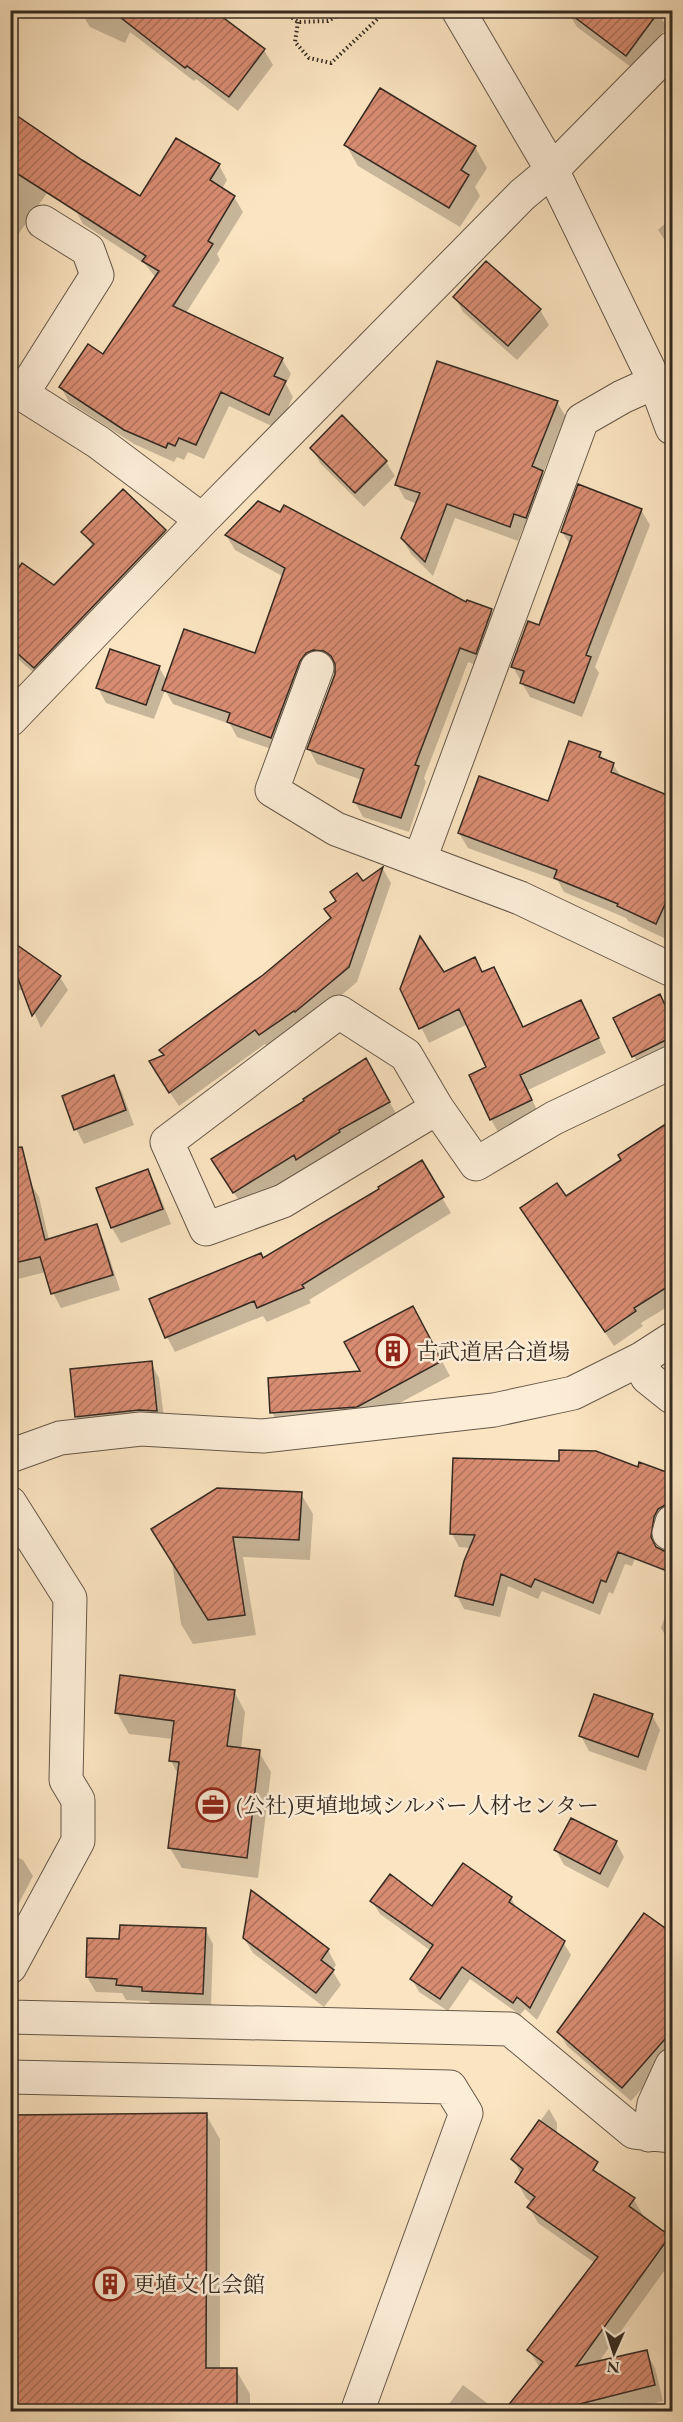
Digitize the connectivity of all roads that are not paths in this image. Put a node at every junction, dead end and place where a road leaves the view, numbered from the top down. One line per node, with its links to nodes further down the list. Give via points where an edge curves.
1 (458, 10): 3 (street)
2 (672, 48): 3 (street)
3 (552, 171): 5 (street); 7 (street, via 522,195)
4 (43, 222): 7 (street, via 88,250 97,275 22,394 98,442)
5 (655, 382): 6 (street); 10 (street, via 582,420)
6 (672, 428)
7 (202, 520): 9 (street)
8 (317, 668): 10 (street, via 272,790 336,829)
9 (10, 720)
10 (420, 860): 11 (street, via 520,898)
11 (672, 970)
12 (672, 1062): 13 (street, via 554,1118 476,1164)
13 (437, 1108): 13 (street, via 283,1201 206,1229 167,1142 339,1012 406,1055)
14 (672, 1339): 15 (street)
15 (640, 1359): 16 (street, via 647,1377); 17 (street, via 573,1393 494,1410 263,1436 141,1429 60,1438)
16 (672, 1397)
17 (10, 1456)
18 (10, 1503): 19 (street, via 70,1598 66,1780 78,1800 78,1841)
19 (10, 1967)
20 (10, 2017): 23 (street, via 510,2029 634,2132)
21 (672, 2065): 23 (street, via 654,2104)
22 (10, 2077): 24 (street, via 450,2086 466,2113)
23 (661, 2135)
24 (357, 2412)

